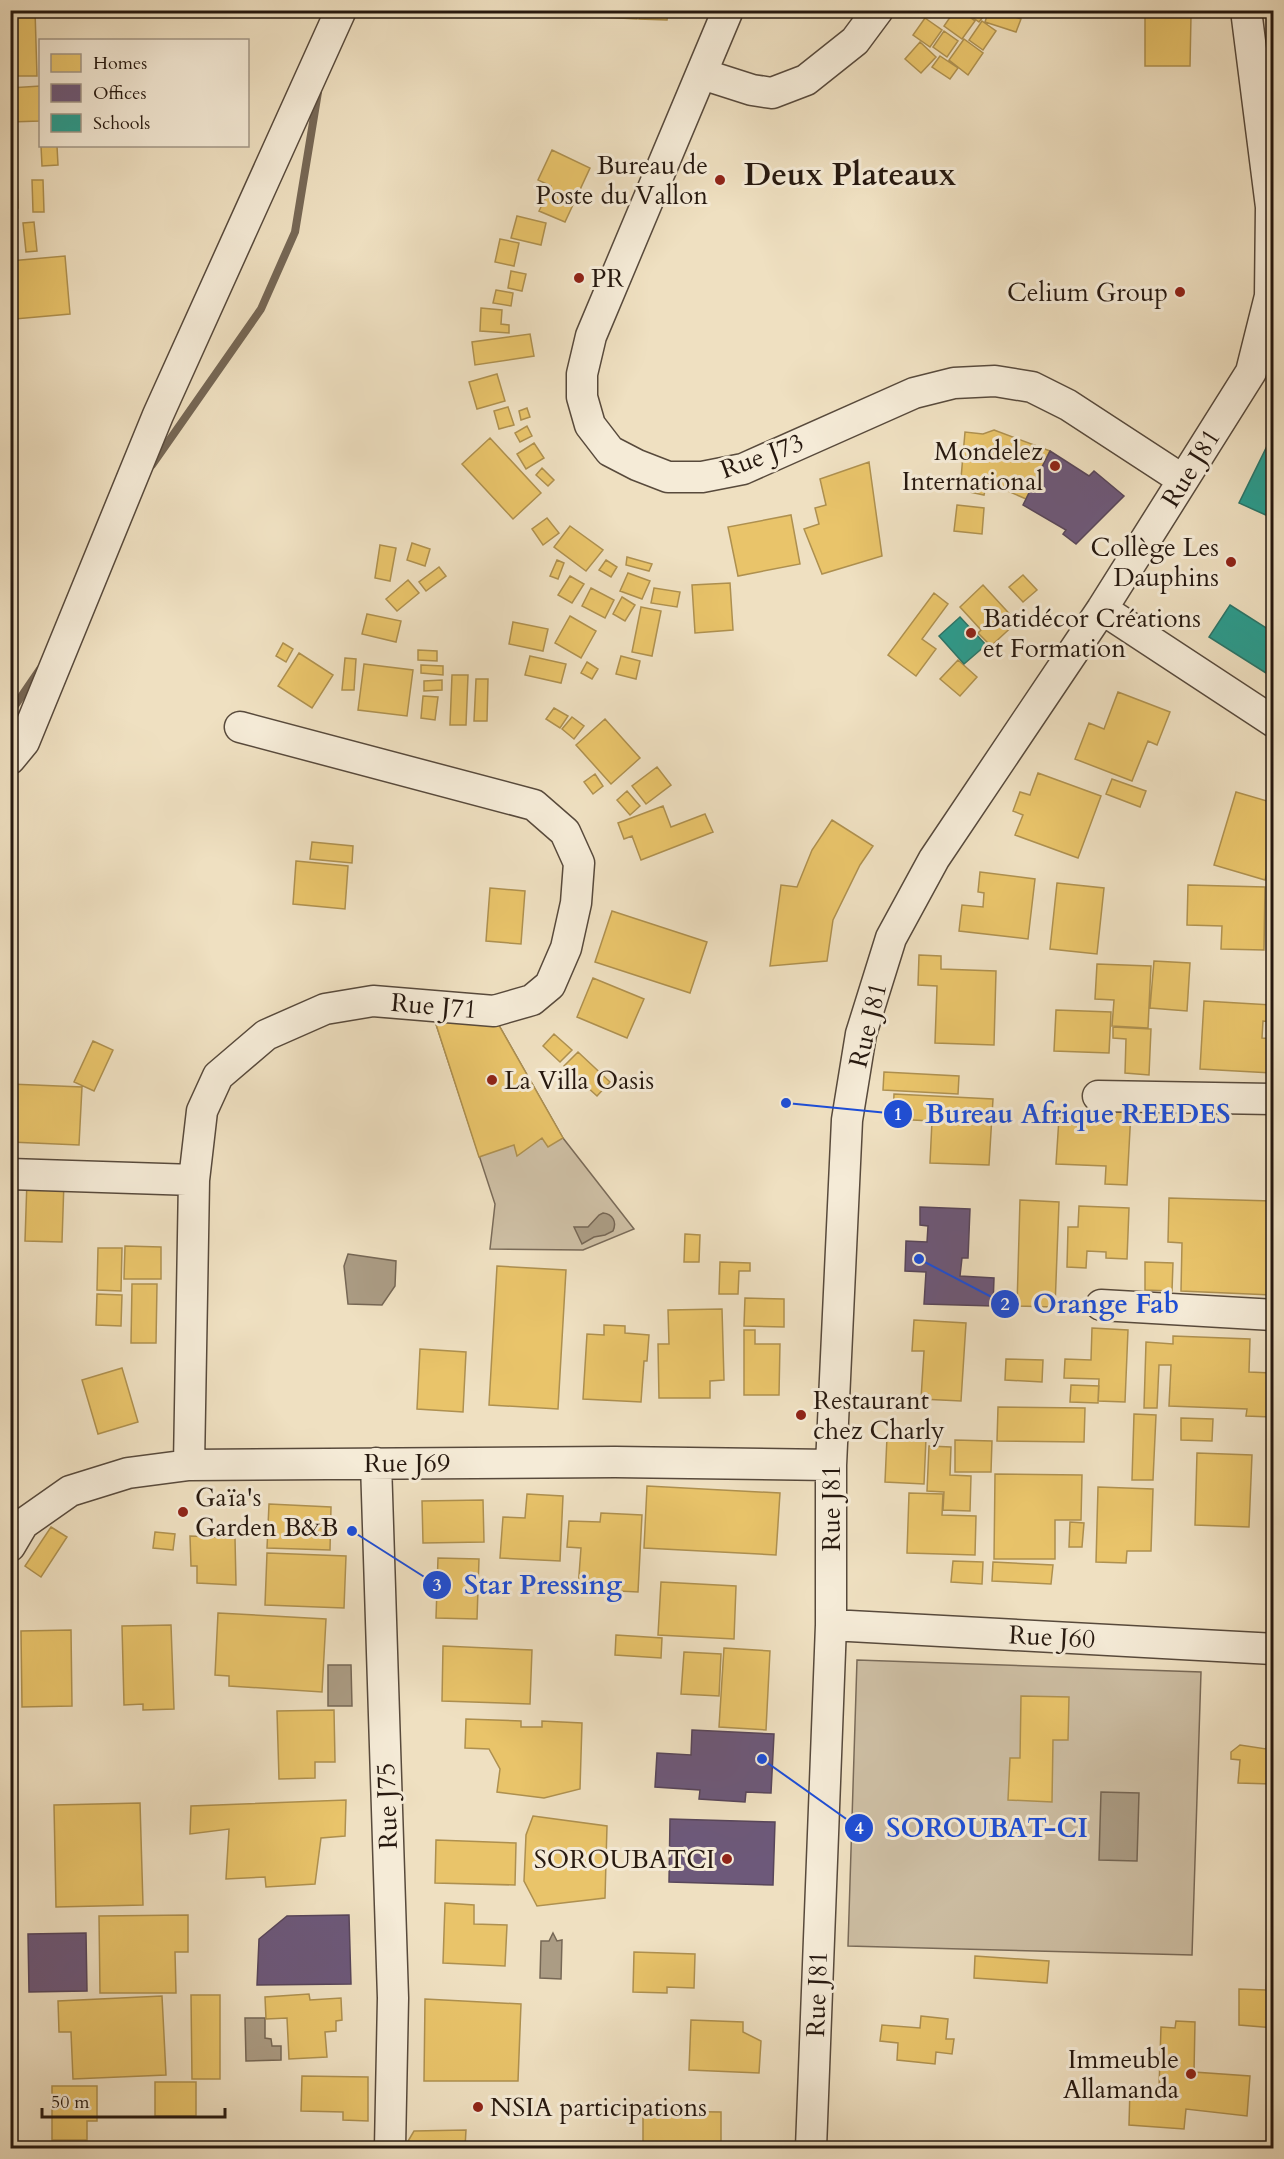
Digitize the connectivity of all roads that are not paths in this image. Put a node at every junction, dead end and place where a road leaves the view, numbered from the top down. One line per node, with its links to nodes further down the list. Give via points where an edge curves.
1 (341, 10): 11 (street, via 158,415 24,742)
2 (728, 10): 5 (street, Rue J73)
3 (878, 10): 5 (street, via 855,41 806,80 772,93)
4 (1246, 10): 6 (street, Rue J81, via 1271,207 1270,296)
5 (702, 74): 7 (street, Rue J73, via 591,336 582,374 582,397 590,425 610,451 668,477 702,477 743,469 914,393 954,383 995,381 1032,387 1068,405)
6 (1262, 372): 7 (street, Rue J81)
7 (1183, 480): 8 (street, Rue J81)
8 (1102, 609): 9 (street); 20 (street, Rue J81, via 934,859 891,938 884,960 861,1034 848,1120)
9 (1274, 722)
10 (240, 727): 15 (street, Rue J71, via 534,805 565,832 579,863 576,903 566,948 550,985 532,1000 494,1011 373,1001 325,1009 266,1035 218,1076 202,1111)
11 (10, 759)
12 (1098, 1096): 13 (street)
13 (1274, 1099)
14 (10, 1174): 15 (street)
15 (194, 1180): 19 (street, Rue J71)
16 (1101, 1305): 17 (street)
17 (1274, 1315)
18 (376, 1463): 19 (street, Rue J69); 20 (street, Rue J69); 24 (street, Rue J75, via 393,1998)
19 (189, 1465): 21 (street, Rue J69, via 128,1473 70,1491 23,1524)
20 (831, 1465): 22 (street, Rue J81)
21 (10, 1546)
22 (831, 1625): 23 (street, Rue J60); 25 (street, Rue J81)
23 (1274, 1649)
24 (390, 2148)
25 (810, 2148)

